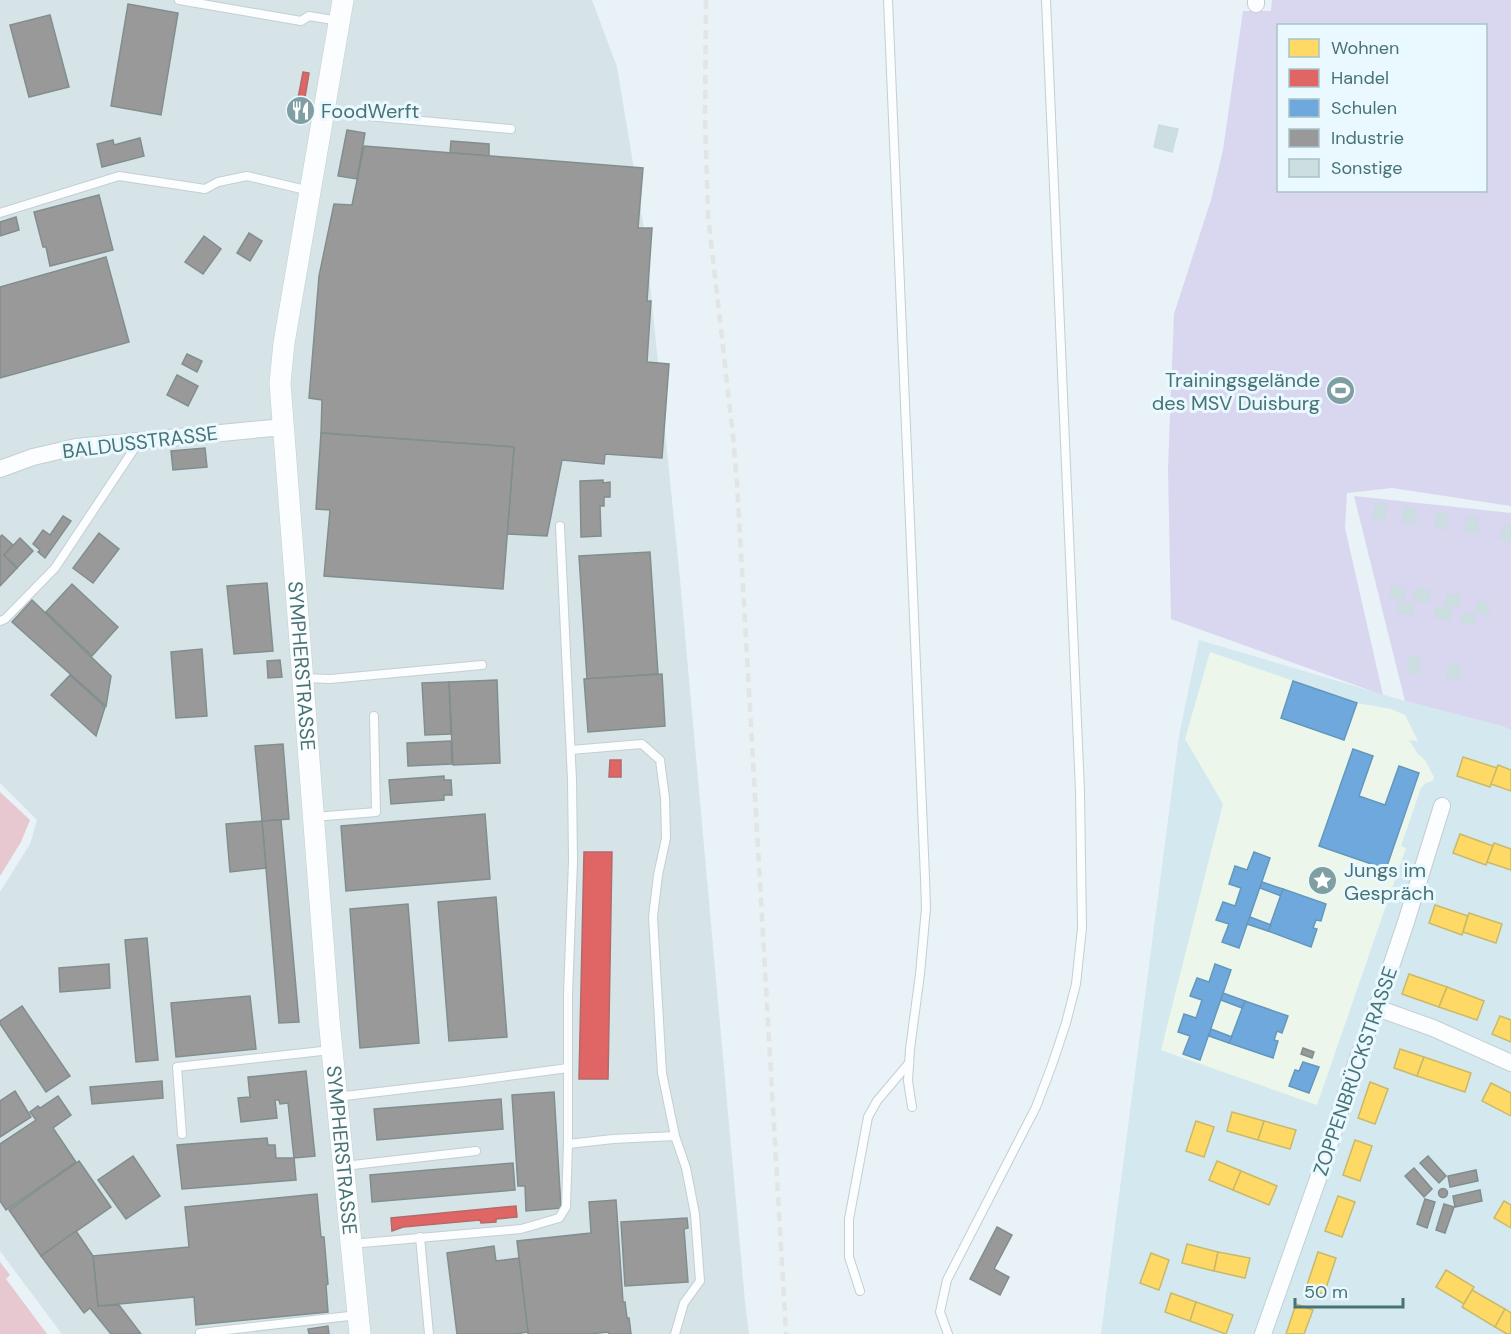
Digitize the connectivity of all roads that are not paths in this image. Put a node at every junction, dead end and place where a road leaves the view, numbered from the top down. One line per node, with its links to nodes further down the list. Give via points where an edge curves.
1 (179, 0): 5 (lane, via 301,21 309,16)
2 (343, 0): 5 (street, SYMPHERSTRASSE)
3 (888, 0): 23 (lane, via 926,908)
4 (1046, 0): 40 (lane, via 1080,791 1082,928 1076,984 1066,1023 1036,1107 947,1280 940,1312)
5 (339, 21): 6 (street, SYMPHERSTRASSE)
6 (324, 112): 7 (lane); 8 (street, SYMPHERSTRASSE)
7 (511, 129)
8 (310, 191): 9 (lane, via 247,176 205,189 119,176); 10 (street, SYMPHERSTRASSE, via 284,343 280,383)
9 (0, 213)
10 (283, 427): 11 (street, BALDUSSTRASSE); 16 (street, SYMPHERSTRASSE)
11 (140, 440): 12 (street, BALDUSSTRASSE, via 76,447); 14 (lane, via 55,568)
12 (0, 469)
13 (560, 526): 18 (lane)
14 (0, 621)
15 (482, 665): 16 (lane, via 330,679)
16 (302, 678): 20 (street, SYMPHERSTRASSE)
17 (374, 716): 20 (lane, via 376,812)
18 (571, 750): 25 (lane, via 573,861); 29 (lane, via 642,744 660,760 666,838 653,917 662,1073)
19 (1442, 806): 21 (street, ZOPPENBRÜCKSTRASSE)
20 (313, 817): 22 (street, SYMPHERSTRASSE)
21 (1377, 1008): 24 (street); 41 (street, ZOPPENBRÜCKSTRASSE)
22 (332, 1050): 26 (street, SYMPHERSTRASSE); 28 (lane, via 177,1067)
23 (909, 1063): 27 (lane); 35 (lane, via 868,1117 849,1219 849,1257)
24 (1511, 1063)
25 (568, 1068): 26 (lane); 30 (lane)
26 (336, 1097): 32 (street, SYMPHERSTRASSE)
27 (912, 1107)
28 (183, 1134)
29 (675, 1136): 30 (lane); 39 (lane, via 695,1214 700,1281 684,1304)
30 (568, 1144): 33 (lane, via 566,1207 559,1218 521,1229)
31 (476, 1151): 32 (lane)
32 (343, 1166): 34 (street, SYMPHERSTRASSE)
33 (420, 1237): 34 (lane); 38 (lane)
34 (351, 1244): 36 (street, SYMPHERSTRASSE)
35 (860, 1291)
36 (359, 1324): 37 (lane)
37 (200, 1333)
38 (429, 1334)
39 (675, 1334)
40 (948, 1334)
41 (1263, 1334)

